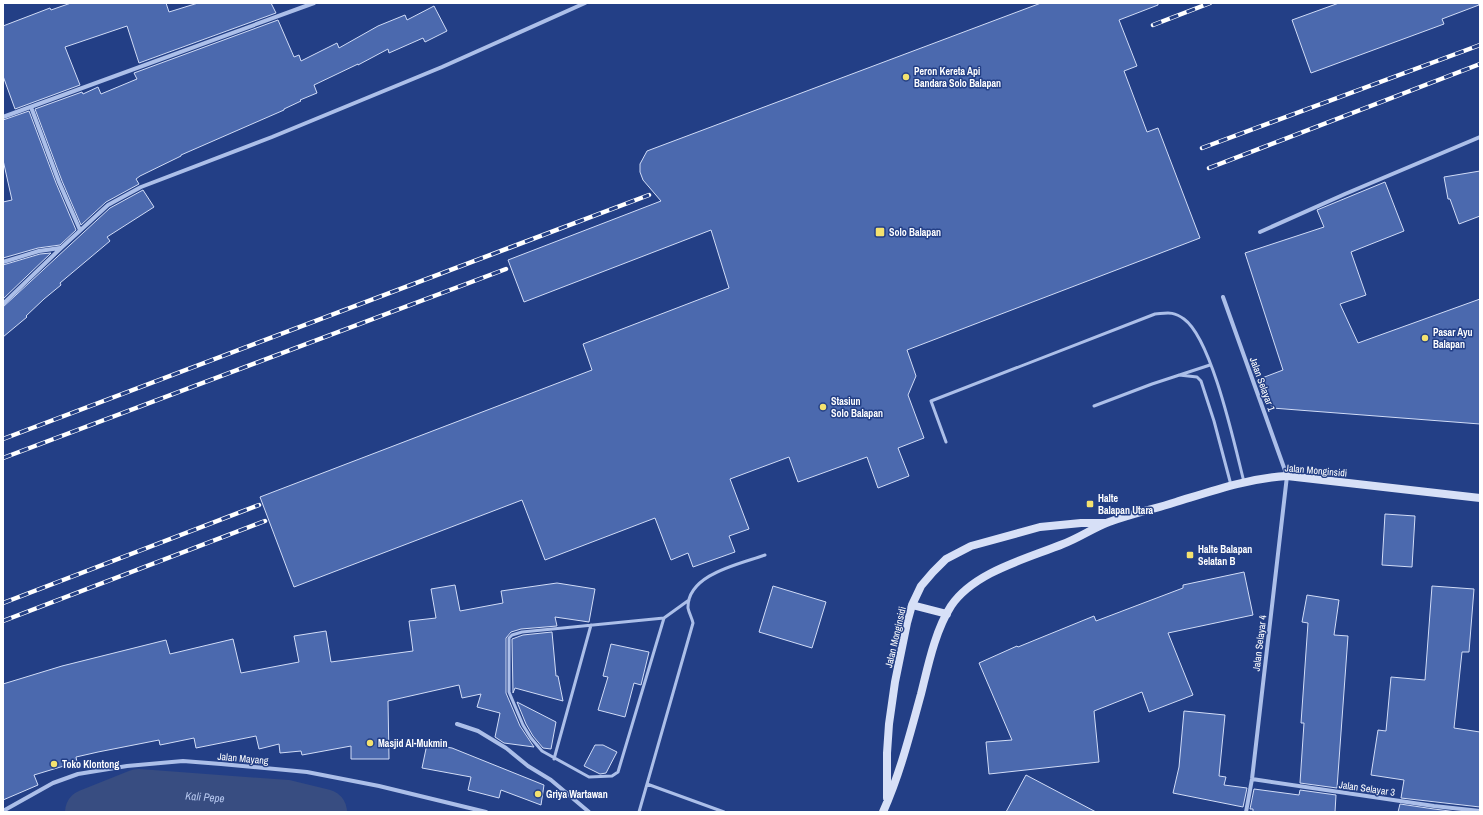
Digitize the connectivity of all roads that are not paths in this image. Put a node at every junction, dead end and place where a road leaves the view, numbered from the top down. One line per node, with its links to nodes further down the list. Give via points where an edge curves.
1 (314, 3): 3 (street)
2 (585, 3): 6 (street, via 435,70 141,187 108,205)
3 (31, 106): 4 (street); 6 (street)
4 (3, 117)
5 (1480, 137): 7 (street)
6 (80, 230): 8 (street)
7 (1260, 232)
8 (61, 248): 9 (street, via 39,251); 11 (street)
9 (3, 262)
10 (1223, 297): 16 (street, Jalan Selayar 1)
11 (3, 304)
12 (1210, 365): 13 (lane); 15 (lane, via 1203,347 1185,320 1170,312 1155,314 931,401); 17 (lane)
13 (1179, 375): 14 (lane); 18 (lane, via 1196,377 1202,381)
14 (1094, 406)
15 (946, 442)
16 (1287, 476): 17 (main road, Jalan Monginsidi); 19 (main road, Jalan Monginsidi); 29 (street, Jalan Selayar 4)
17 (1244, 483): 18 (main road, Jalan Monginsidi)
18 (1231, 486): 20 (main road, Jalan Monginsidi)
19 (1480, 498)
20 (1108, 523): 23 (main road, Jalan Monginsidi, via 1040,528 971,546 946,559 933,572 921,586); 24 (main road, Jalan Monginsidi, via 978,580 964,590)
21 (765, 555): 22 (lane, via 704,579 693,590)
22 (689, 600): 25 (lane); 30 (lane, via 688,609 693,623)
23 (912, 605): 24 (main road); 31 (main road, Jalan Monginsidi, via 901,648 889,724)
24 (947, 614): 31 (main road, Jalan Monginsidi, via 928,666 902,762)
25 (664, 618): 26 (lane); 28 (lane, via 618,772 612,776 589,777)
26 (591, 625): 28 (lane); 28 (lane, via 522,632 509,638 509,692 531,738 542,751)
27 (457, 724): 35 (street, via 478,731 506,748 551,780)
28 (554, 759)
29 (1252, 779): 33 (street, Jalan Selayar 3); 39 (street, Jalan Selayar 4)
30 (647, 784): 36 (lane); 37 (lane)
31 (887, 802): 38 (main road, Jalan Monginsidi)
32 (3, 811): 34 (street, Jalan Mayang, via 53,783 78,774 126,766 183,761 323,775)
33 (1480, 811)
34 (486, 812)
35 (589, 812)
36 (639, 812)
37 (724, 812)
38 (883, 812)
39 (1246, 812)

